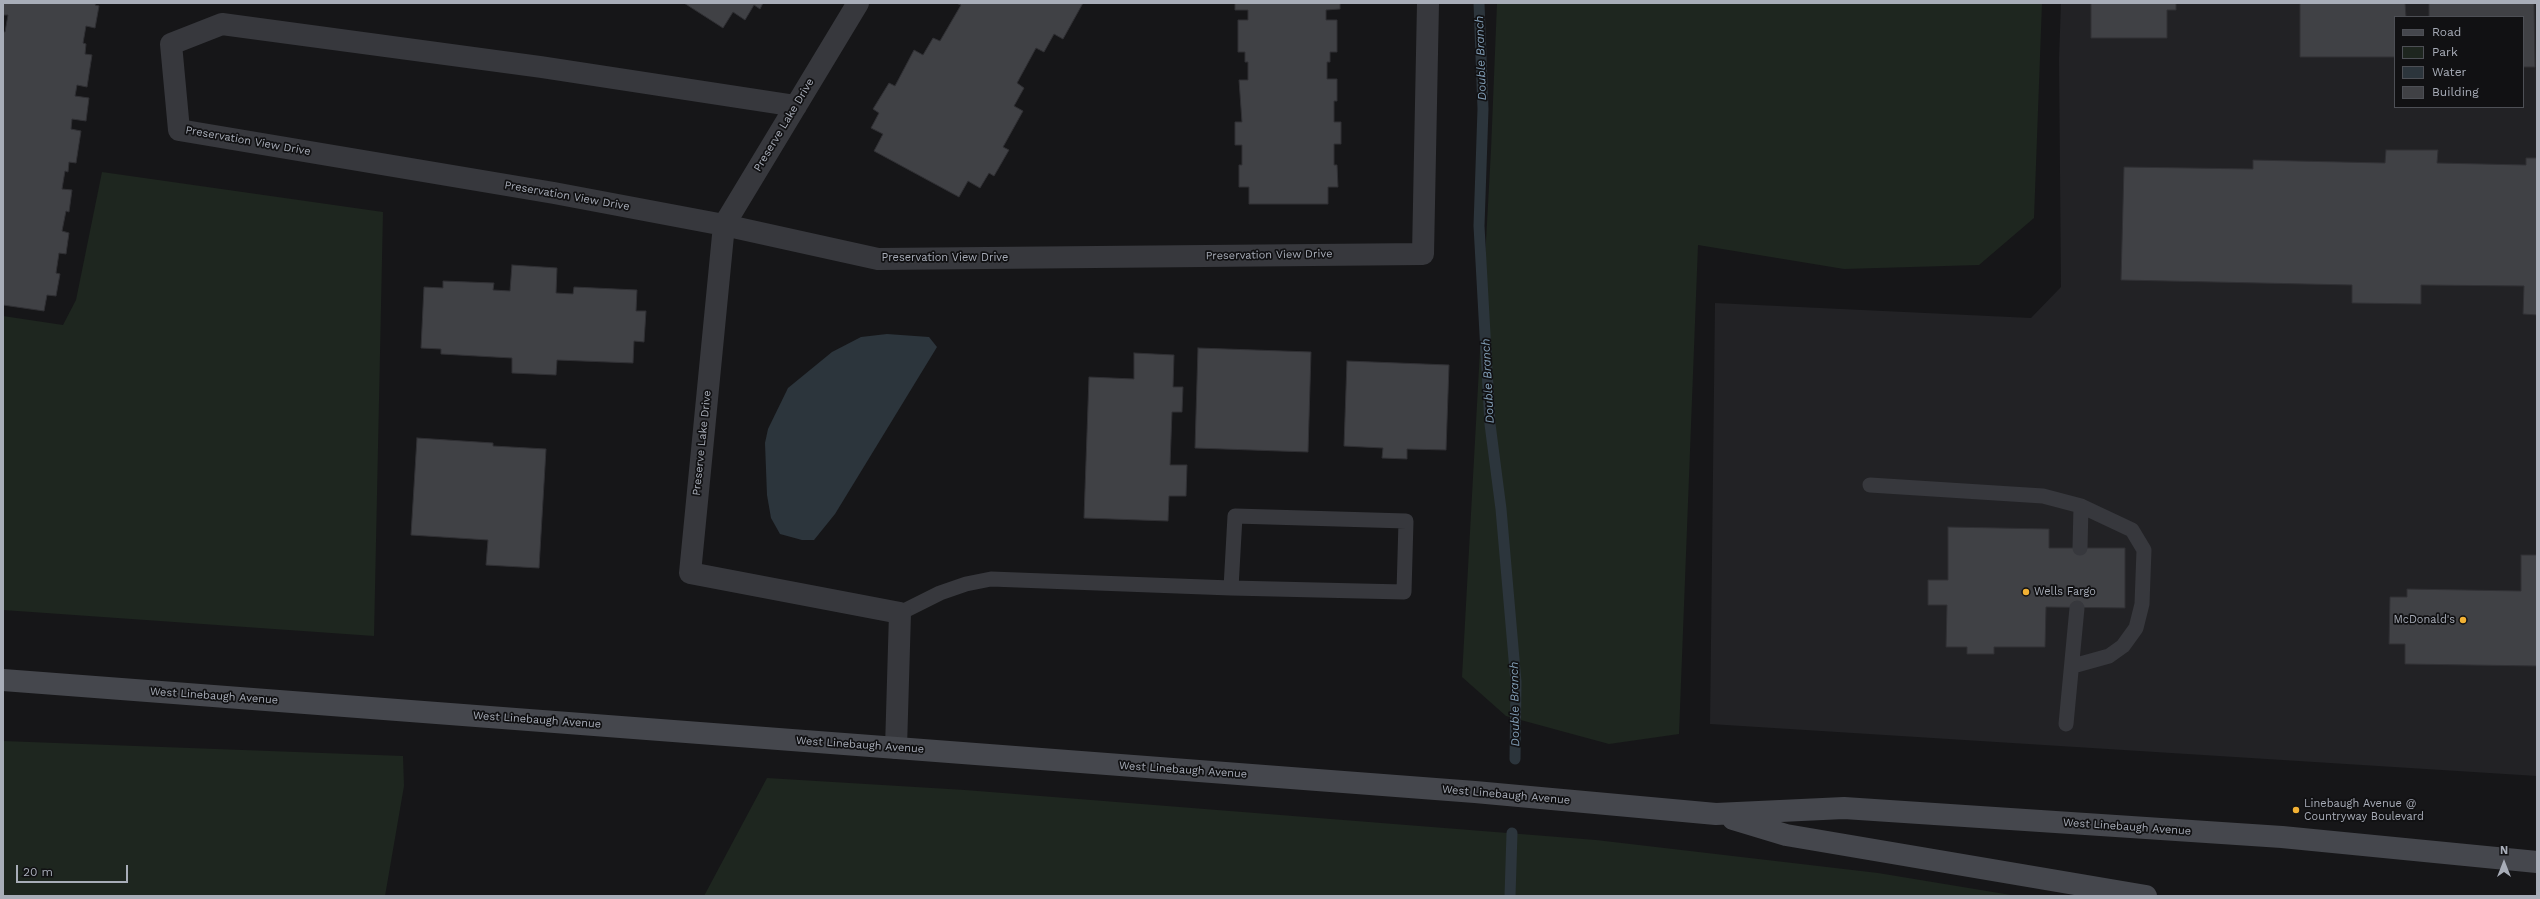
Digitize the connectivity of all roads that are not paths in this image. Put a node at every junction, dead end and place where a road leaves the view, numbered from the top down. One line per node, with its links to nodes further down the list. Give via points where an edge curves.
1 (858, 3): 3 (street, Preserve Lake Drive)
2 (1428, 3): 4 (street, Preservation View Drive, via 1423,254 878,259)
3 (796, 106): 4 (street, Preserve Lake Drive); 4 (street, Preservation View Drive, via 542,67 222,24 171,44 180,130 554,193)
4 (724, 225): 10 (street, Preserve Lake Drive, via 690,573)
5 (1870, 485): 6 (lane, via 2043,496)
6 (2081, 506): 7 (lane); 11 (lane, via 2132,530 2144,550 2142,604 2136,628 2123,646 2109,656)
7 (2080, 548)
8 (1231, 588): 8 (lane, via 1404,592 1406,521 1235,516); 10 (lane, via 991,579 940,593)
9 (2077, 608): 11 (lane)
10 (900, 613): 14 (street)
11 (2074, 666): 13 (lane)
12 (3, 680): 14 (main road, West Linebaugh Avenue)
13 (2066, 724)
14 (896, 748): 15 (main road, West Linebaugh Avenue, via 1475,792)
15 (1716, 814): 16 (main road, West Linebaugh Avenue, via 1844,808 2282,837); 17 (main road, West Linebaugh Avenue, via 1786,835)
16 (2537, 862)
17 (2146, 896)

